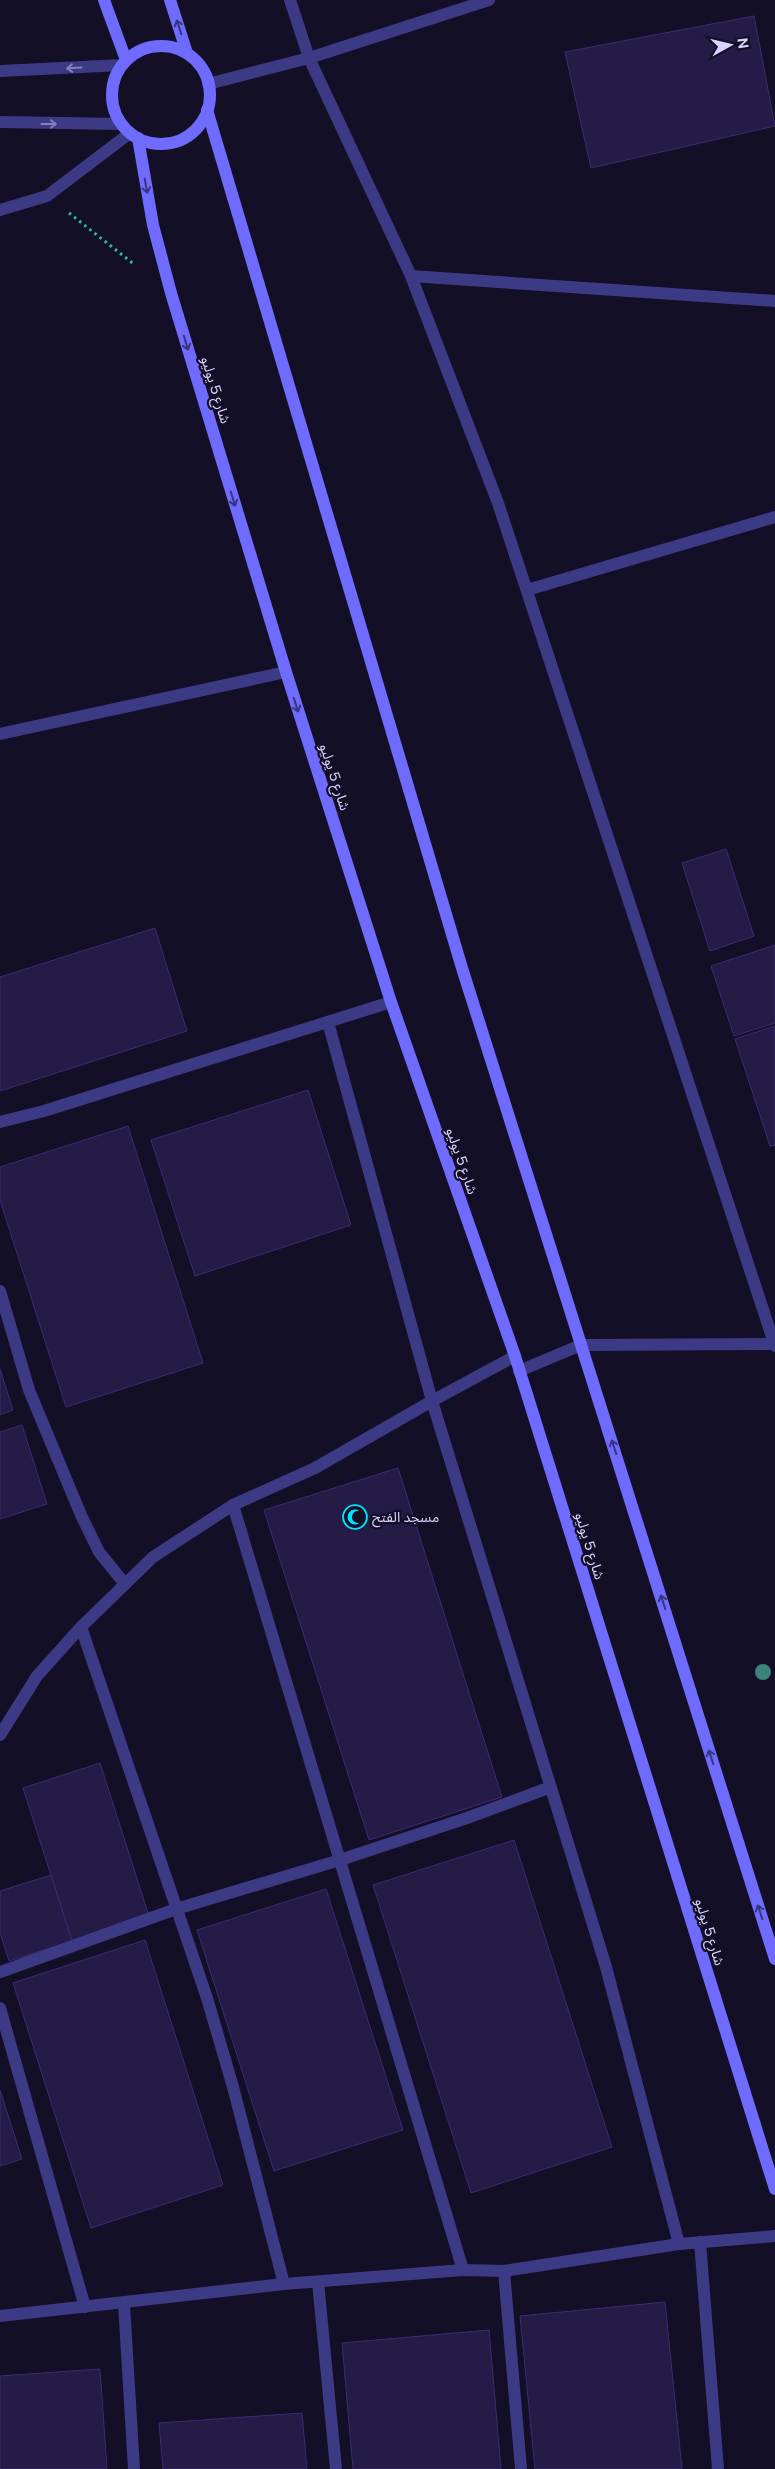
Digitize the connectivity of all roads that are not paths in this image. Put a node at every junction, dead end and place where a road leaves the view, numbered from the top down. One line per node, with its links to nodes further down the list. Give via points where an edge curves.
1 (104, 0): 7 (main road)
2 (170, 0): 5 (main road, one-way to 2)
3 (290, 0): 6 (street)
4 (489, 0): 6 (street)
5 (187, 54): 7 (main road, via 172,47 157,46 142,50); 9 (main road, via 200,67)
6 (309, 58): 9 (street); 14 (street)
7 (124, 63): 8 (street, one-way to 8); 12 (main road, via 115,79 112,94 114,110)
8 (0, 72)
9 (208, 84): 10 (main road)
10 (208, 110): 12 (main road, via 192,133 179,141 151,143); 24 (main road, via 462,968)
11 (0, 122): 12 (street, one-way to 12)
12 (130, 132): 13 (street, via 47,196); 18 (main road, شارع 5 يوليو, one-way to 18, via 171,293)
13 (0, 210)
14 (411, 276): 15 (street); 17 (street, via 498,503)
15 (775, 301)
16 (775, 518): 17 (street)
17 (527, 590): 25 (street)
18 (286, 672): 19 (street); 20 (main road, شارع 5 يوليو, one-way to 20)
19 (0, 734)
20 (391, 1002): 21 (street); 26 (main road, شارع 5 يوليو)
21 (328, 1022): 22 (street); 28 (street)
22 (0, 1122)
23 (0, 1291): 30 (street, via 29,1390 81,1515 100,1552)
24 (581, 1345): 25 (street); 27 (street); 36 (main road, one-way to 24)
25 (775, 1345)
26 (514, 1356): 27 (main road, شارع 5 يوليو); 28 (street)
27 (519, 1371): 39 (main road, شارع 5 يوليو)
28 (432, 1401): 29 (street, via 315,1468); 33 (street)
29 (233, 1505): 30 (street, via 153,1557); 34 (street)
30 (125, 1584): 31 (street)
31 (81, 1627): 32 (street, via 37,1676); 35 (street)
32 (0, 1735)
33 (551, 1787): 34 (street); 42 (street, via 606,1967)
34 (340, 1860): 35 (street); 43 (street)
35 (176, 1909): 37 (street); 46 (street, via 233,2087)
36 (775, 1959)
37 (0, 1972)
38 (0, 2008): 48 (street)
39 (775, 2189)
40 (775, 2236): 41 (street)
41 (700, 2242): 42 (street); 53 (street)
42 (679, 2244): 44 (street)
43 (463, 2270): 44 (street); 45 (street)
44 (504, 2271): 52 (street)
45 (318, 2282): 46 (street); 51 (street)
46 (284, 2284): 47 (street)
47 (124, 2304): 48 (street); 50 (street)
48 (85, 2307): 49 (street)
49 (0, 2316)
50 (134, 2469)
51 (336, 2469)
52 (521, 2469)
53 (718, 2469)

